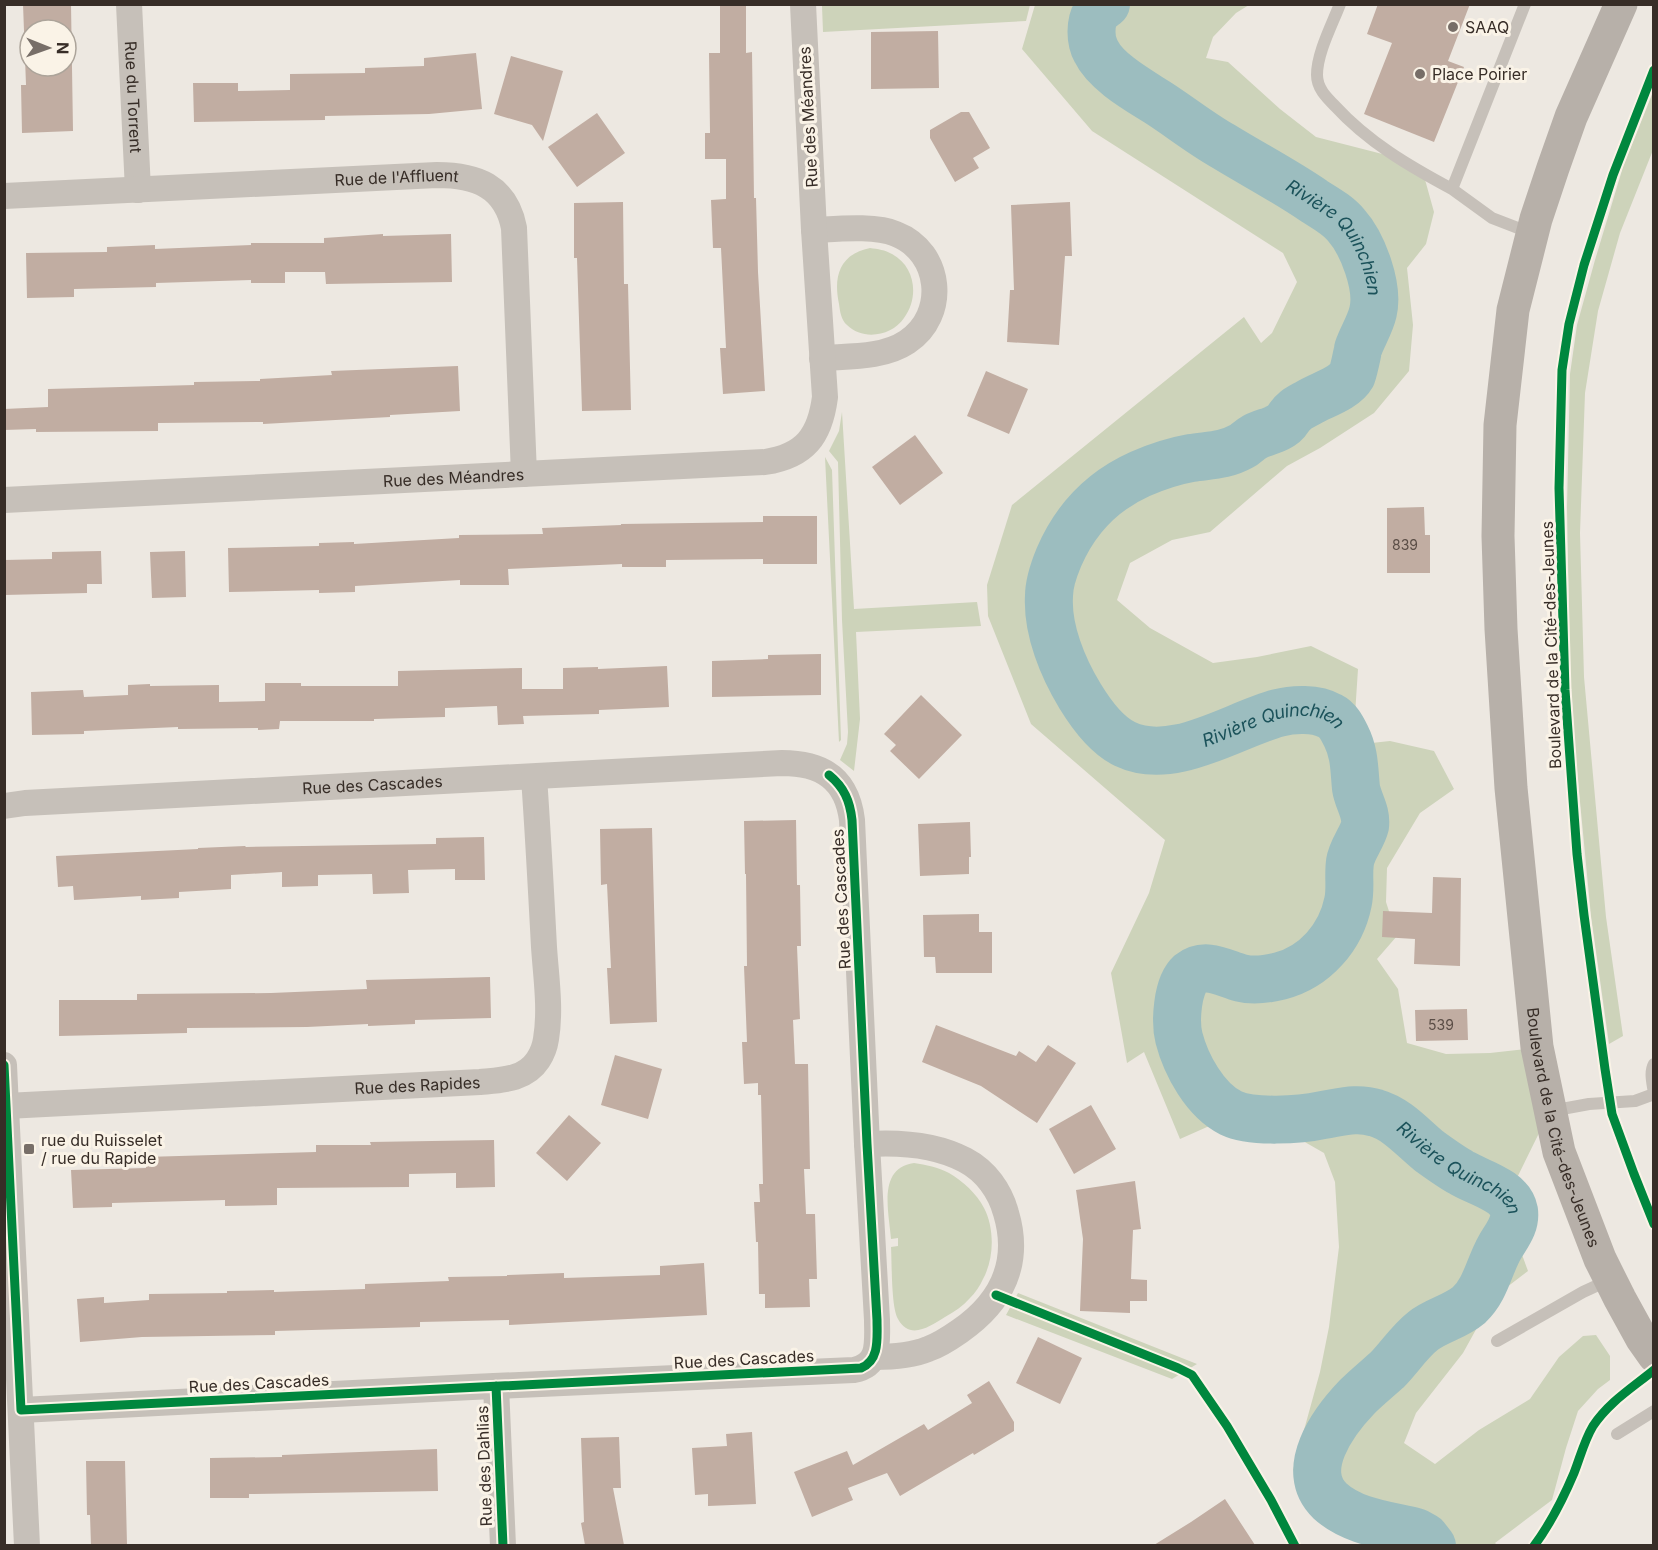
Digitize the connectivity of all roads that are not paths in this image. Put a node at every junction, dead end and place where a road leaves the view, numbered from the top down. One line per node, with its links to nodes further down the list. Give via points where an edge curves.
1 (129, 4): 7 (street, Rue du Torrent)
2 (803, 4): 9 (street, Rue des Méandres)
3 (1340, 4): 6 (lane, via 1318,60 1318,86 1362,134)
4 (1525, 4): 6 (lane)
5 (1621, 4): 10 (main road, Boulevard de la Cité-des-Jeunes, via 1571,117)
6 (1452, 189): 10 (lane, via 1492,218)
7 (138, 190): 8 (street, Rue de l'Affluent); 12 (street, Rue de l'Affluent, via 450,175 492,188 508,208 514,228)
8 (4, 196)
9 (814, 230): 11 (street, Rue des Méandres); 11 (street, via 897,234 925,259 935,293 931,315 906,343 880,353)
10 (1533, 233): 19 (main road, Boulevard de la Cité-des-Jeunes, via 1513,310 1500,424 1498,536 1511,788 1537,1047)
11 (822, 358): 12 (street, Rue des Méandres, via 825,397 820,422 809,441 793,455 765,462)
12 (524, 474): 13 (street, Rue des Méandres)
13 (4, 500)
14 (534, 777): 15 (street, Rue des Cascades); 18 (street, Rue des Rapides, via 547,1017 543,1051 528,1071 487,1082); 20 (street, Rue des Cascades, via 792,763 818,768 841,786 852,820)
15 (4, 806)
16 (1653, 1064): 19 (lane, via 1653,1094 1635,1101)
17 (4, 1065): 18 (street)
18 (6, 1106): 26 (street)
19 (1550, 1112): 21 (main road, Boulevard de la Cité-des-Jeunes, via 1559,1152)
20 (867, 1144): 24 (street, Rue des Cascades, via 877,1320); 24 (street, Rue des Cascades, via 918,1145 967,1161 994,1185 1003,1201 1011,1237 1008,1271 981,1315 948,1340 927,1350)
21 (1610, 1279): 22 (lane); 23 (main road, Boulevard de la Cité-des-Jeunes)
22 (1497, 1341)
23 (1653, 1356)
24 (874, 1357): 25 (street, Rue des Cascades, via 865,1367 854,1370)
25 (496, 1386): 26 (street, Rue des Cascades); 30 (street, Rue des Dahlias)
26 (21, 1410): 29 (street)
27 (1653, 1411): 28 (lane)
28 (1617, 1434)
29 (27, 1545)
30 (502, 1545)

